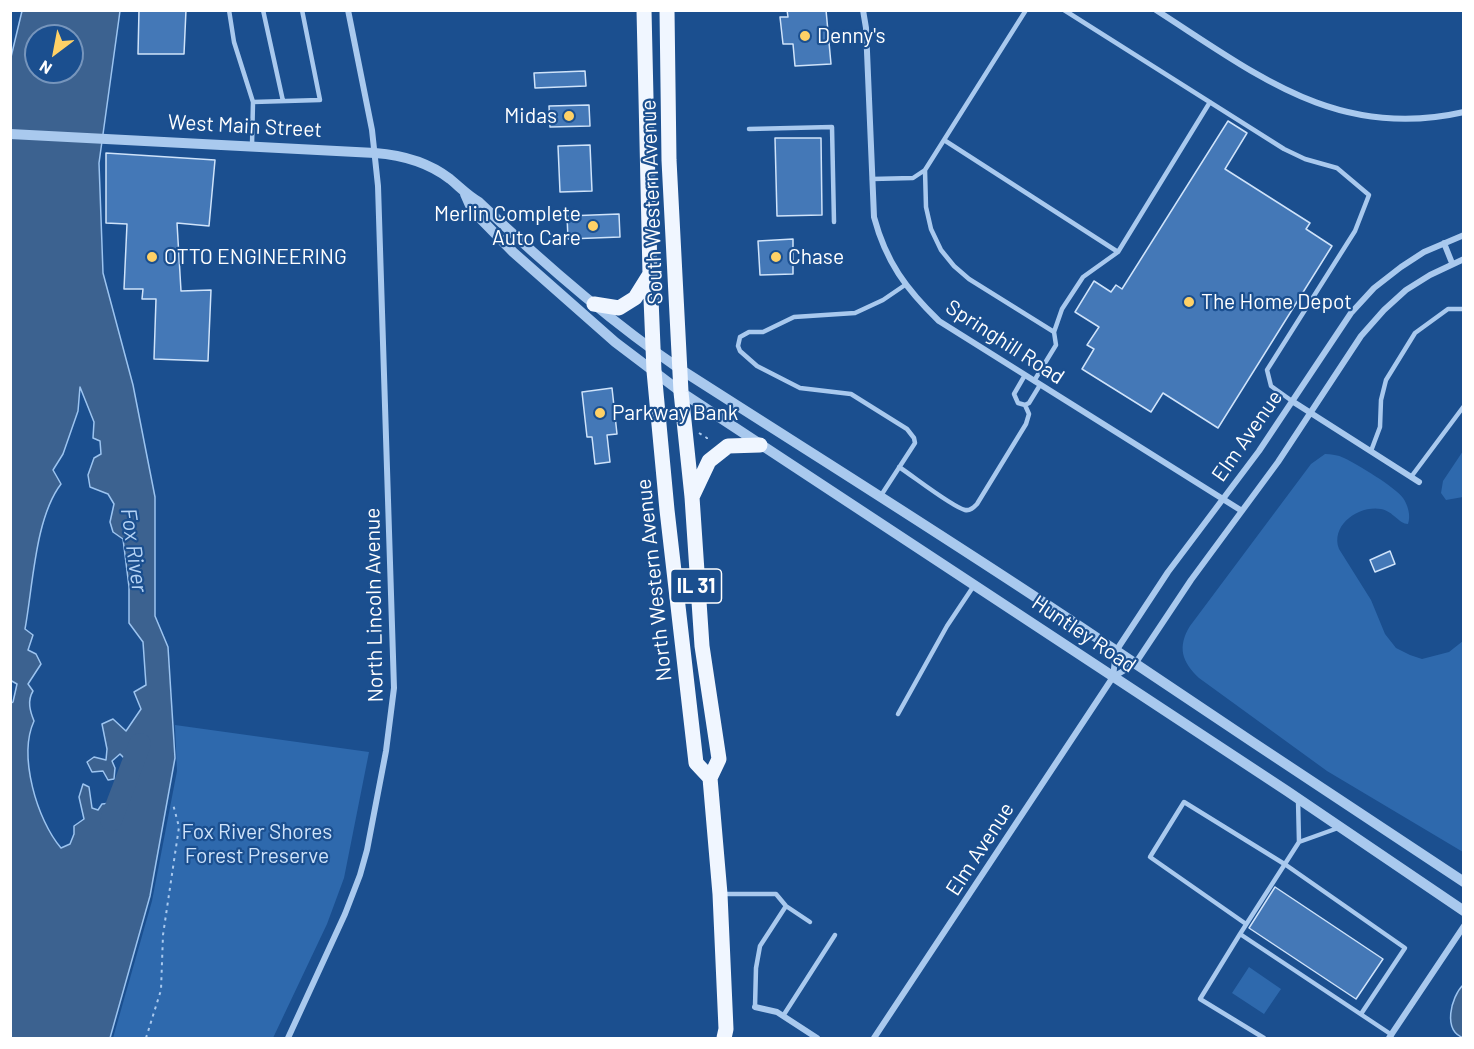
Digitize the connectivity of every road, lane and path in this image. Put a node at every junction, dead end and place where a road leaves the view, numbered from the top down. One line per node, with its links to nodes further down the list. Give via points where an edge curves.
1 (229, 10): 12 (lane, via 234,42)
2 (263, 10): 11 (lane)
3 (302, 10): 11 (lane, via 320,100)
4 (348, 10): 19 (street, North Lincoln Avenue)
5 (644, 10): 29 (main road, South Western Avenue)
6 (667, 10): 35 (main road, South Western Avenue / IL 31, via 669,160)
7 (863, 10): 21 (street, Springhill Road)
8 (1026, 10): 17 (lane)
9 (1064, 10): 13 (lane)
10 (1156, 10): 14 (street, via 1277,86 1327,108 1394,119)
11 (283, 101): 12 (lane)
12 (253, 102): 18 (lane)
13 (1210, 102): 26 (lane); 40 (lane, via 1305,159 1337,168 1369,195 1355,231 1267,370 1271,386)
14 (1464, 112)
15 (750, 129): 23 (lane, via 832,127)
16 (10, 135): 18 (street, West Main Street)
17 (944, 140): 20 (lane); 26 (lane)
18 (252, 146): 19 (street, West Main Street)
19 (375, 153): 22 (street, West Main Street, via 430,166); 80 (street, North Lincoln Avenue, via 393,704 360,875)
20 (926, 170): 21 (lane, via 913,178); 33 (lane, via 926,207 941,250 969,279)
21 (872, 179): 30 (street, Springhill Road, via 874,218 881,243)
22 (465, 194): 31 (street, West Main Street); 36 (street, West Main Street, via 472,210 513,252)
23 (834, 222)
24 (1464, 235): 25 (street, Elm Avenue)
25 (1444, 243): 28 (street); 40 (street, Elm Avenue, via 1401,267 1368,294 1338,330)
26 (1118, 252): 33 (lane, via 1083,277 1062,309)
27 (1464, 259): 28 (street, Elm Avenue)
28 (1452, 263): 43 (street, Elm Avenue, via 1406,290 1384,310 1361,336)
29 (650, 274): 31 (main road, via 635,298 618,308); 34 (main road, South Western Avenue)
30 (905, 285): 37 (street, Springhill Road, via 939,321); 48 (lane, via 855,313 794,317 763,332 749,332 740,337 738,346 757,366 800,388 851,394 907,429 915,443)
31 (594, 304): 34 (street, West Main Street)
32 (1464, 309): 47 (lane, via 1448,309 1415,333 1386,380 1380,427)
33 (1054, 332): 38 (lane, via 1056,345)
34 (655, 352): 35 (street, West Main Street); 36 (main road, South Western Avenue)
35 (680, 369): 39 (main road, South Western Avenue / IL 31); 51 (street, Huntley Road)
36 (654, 371): 39 (street, West Main Street); 60 (main road, North Western Avenue, via 696,763)
37 (1025, 375): 38 (street, Springhill Road); 41 (lane, via 1014,395 1018,403)
38 (1037, 383): 41 (lane); 53 (street, Springhill Road)
39 (681, 392): 46 (street, Huntley Road); 52 (main road, North Western Avenue / IL 31)
40 (1292, 401): 43 (street); 53 (street, Elm Avenue)
41 (1025, 405): 48 (lane, via 1029,414 1026,424 971,510 953,504)
42 (1464, 406): 49 (lane)
43 (1311, 413): 47 (street); 54 (street, Elm Avenue)
44 (699, 432): 45 (path, via 708,437)
45 (707, 442)
46 (760, 445): 52 (main road, via 728,446 709,461); 55 (street, Huntley Road)
47 (1371, 451): 49 (street)
48 (899, 467): 51 (lane)
49 (1412, 477): 50 (street)
50 (1419, 482)
51 (880, 496): 56 (street, Huntley Road)
52 (692, 497): 60 (main road, North Western Avenue / IL 31, via 700,636 719,759)
53 (1223, 499): 54 (street, Springhill Road); 56 (street, Elm Avenue)
54 (1242, 511): 57 (street, Elm Avenue)
55 (975, 585): 58 (street, Huntley Road); 59 (lane, via 947,626)
56 (1116, 651): 57 (street, Huntley Road); 58 (street, Elm Avenue)
57 (1135, 664): 58 (street, Elm Avenue); 66 (street, Huntley Road)
58 (1113, 676): 61 (street, Huntley Road); 83 (street, Elm Avenue)
59 (898, 714)
60 (710, 778): 67 (main road, North Western Avenue / IL 31)
61 (1298, 799): 63 (street, Huntley Road); 64 (lane)
62 (173, 804): 79 (path, via 179,826 163,935 161,990)
63 (1340, 828): 64 (lane); 69 (street, Huntley Road)
64 (1299, 842): 65 (lane)
65 (1286, 865): 71 (lane); 71 (lane, via 1184,802 1150,858); 76 (lane, via 1405,948)
66 (1464, 882)
67 (720, 894): 68 (lane, via 776,894); 81 (main road, North Western Avenue / IL 31)
68 (786, 906): 70 (lane); 75 (lane, via 760,945)
69 (1464, 911)
70 (810, 922)
71 (1246, 924): 73 (lane)
72 (1464, 926): 78 (street)
73 (1240, 934): 76 (lane); 84 (lane, via 1200,999)
74 (835, 935): 77 (lane)
75 (755, 1007): 77 (street)
76 (1361, 1014): 78 (lane)
77 (783, 1016): 82 (street)
78 (1390, 1037)
79 (146, 1038)
80 (288, 1038)
81 (724, 1038)
82 (817, 1038)
83 (874, 1038)
84 (1264, 1038)

